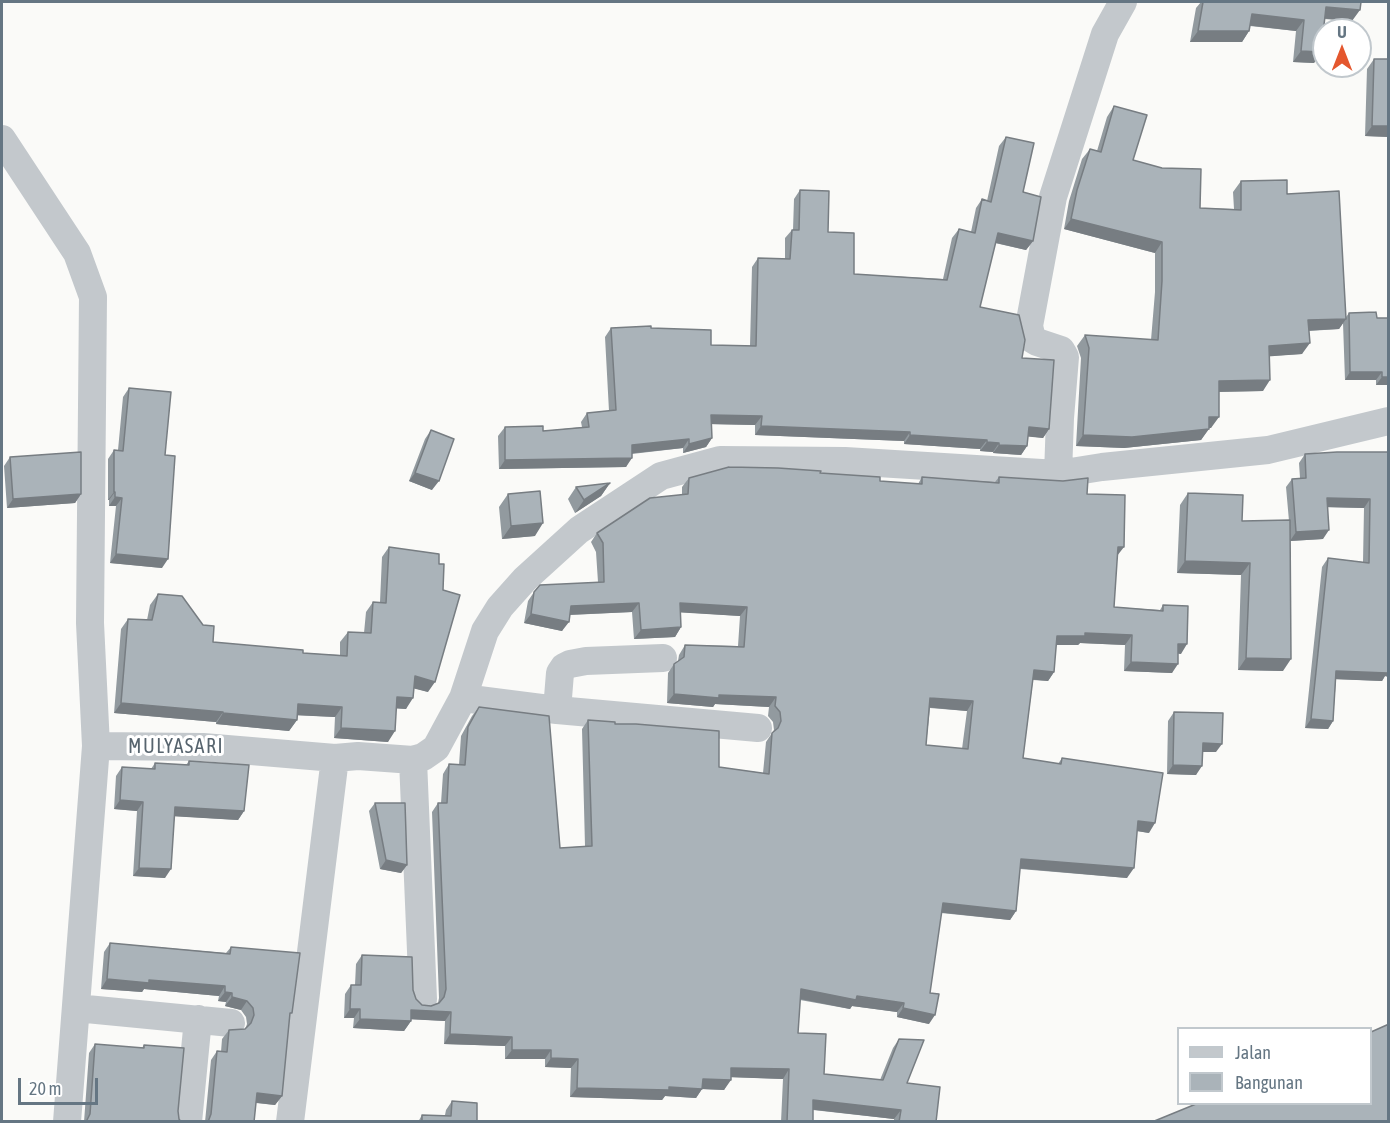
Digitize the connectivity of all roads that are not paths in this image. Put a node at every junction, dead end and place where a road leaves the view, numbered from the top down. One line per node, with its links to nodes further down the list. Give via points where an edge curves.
1 (1122, 2): 4 (street, via 1106,34 1053,197 1029,326 1032,339 1061,350 1065,357)
2 (2, 139): 9 (street, via 76,253 93,297 90,622)
3 (1389, 421): 4 (street, via 1268,450)
4 (1058, 474): 6 (street, via 845,461 720,460 662,476 579,530 500,607 485,631)
5 (663, 658): 7 (street, via 586,661 564,667)
6 (463, 698): 7 (street); 11 (street, via 436,748)
7 (557, 710): 8 (street)
8 (758, 728)
9 (96, 746): 10 (street, via 203,747); 13 (street)
10 (335, 758): 11 (street); 18 (street)
11 (413, 760): 12 (street)
12 (423, 999)
13 (76, 1008): 14 (street); 16 (street)
14 (198, 1019): 15 (street); 17 (street)
15 (231, 1023)
16 (67, 1122)
17 (188, 1122)
18 (290, 1122)

